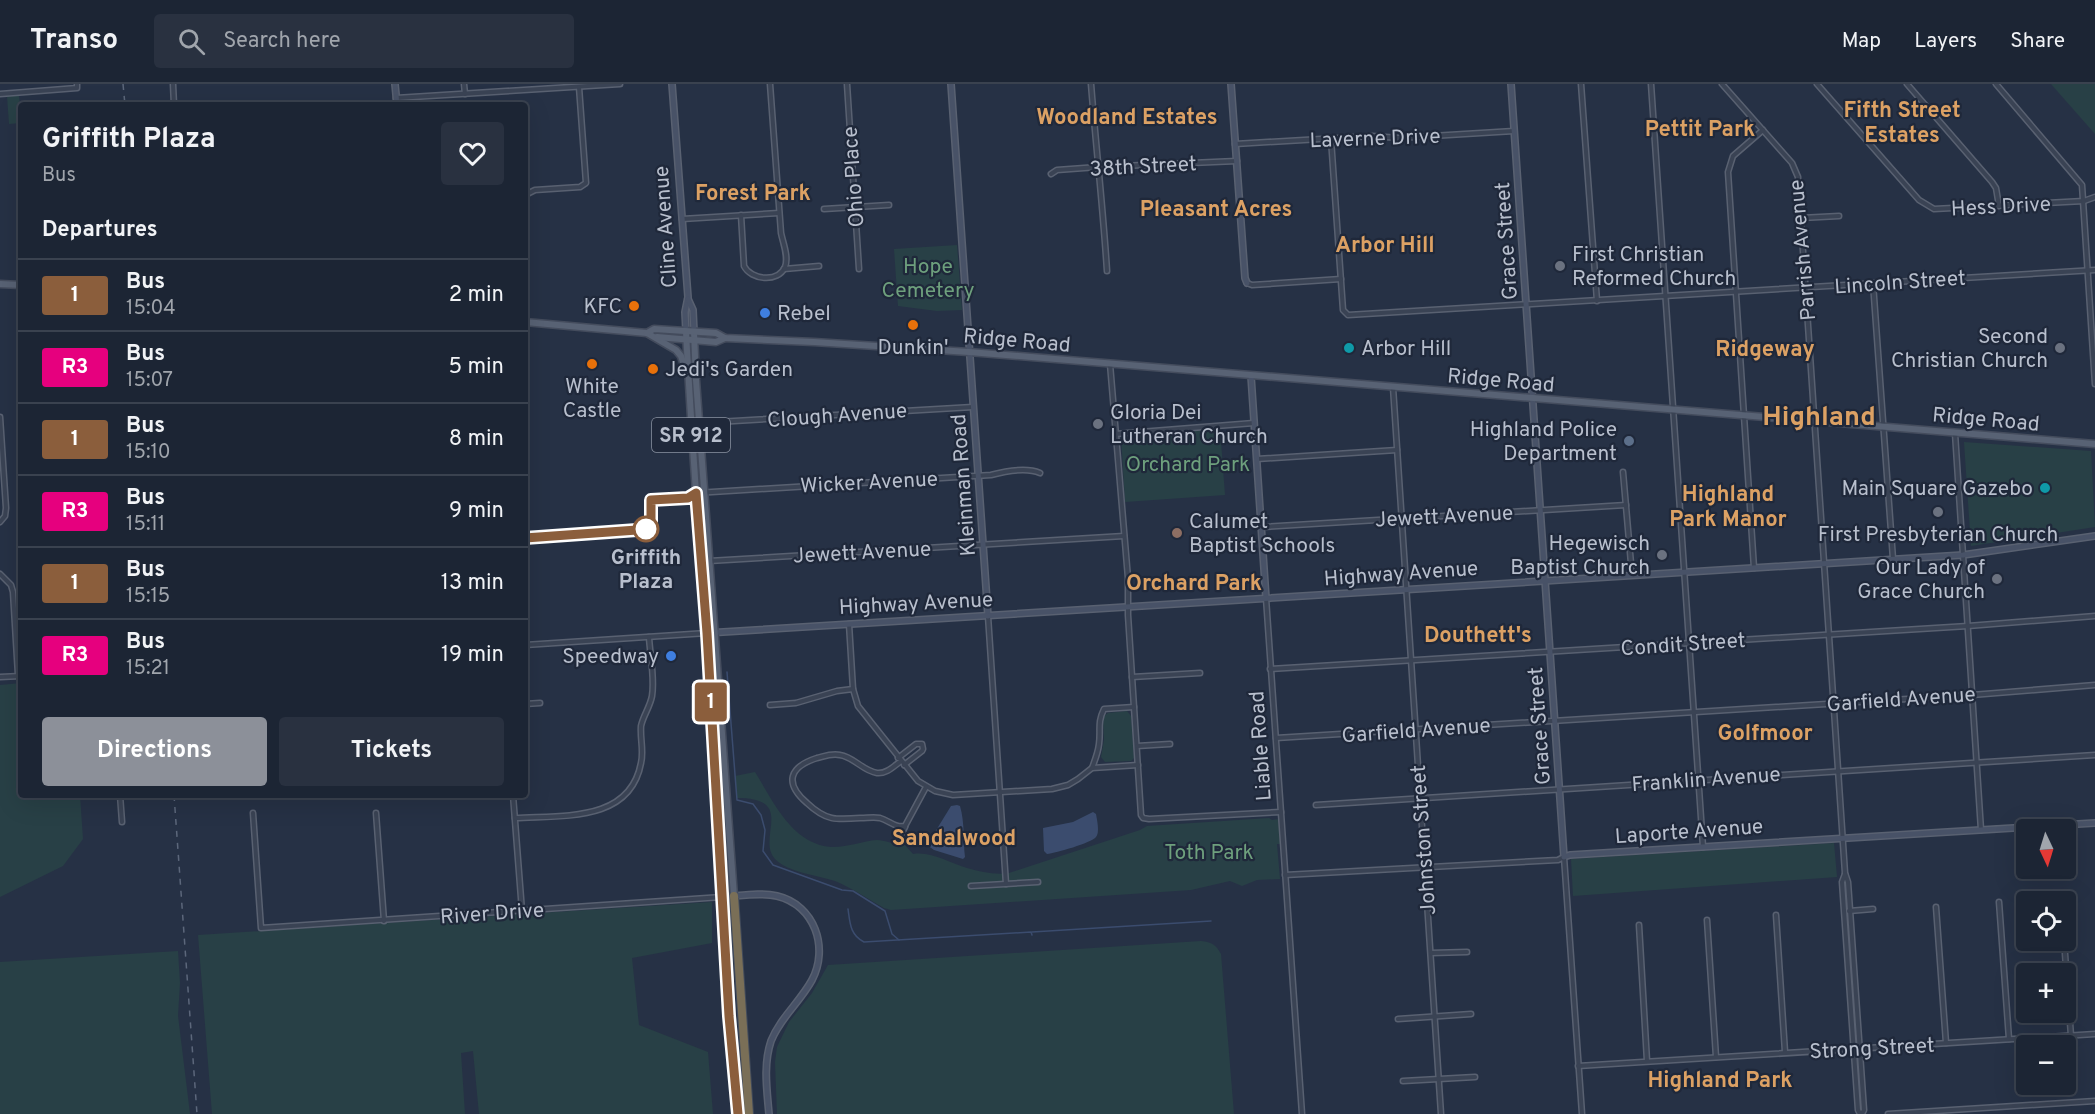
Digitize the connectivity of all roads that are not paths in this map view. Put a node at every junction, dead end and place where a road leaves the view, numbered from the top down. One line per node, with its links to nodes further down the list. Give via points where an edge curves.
1 (15, 84): 25 (street)
2 (173, 84): 27 (street)
3 (395, 84): 28 (street)
4 (464, 84): 26 (street)
5 (533, 84): 23 (street)
6 (620, 84): 20 (street)
7 (672, 84): 47 (street, Cline Avenue)
8 (770, 84): 43 (street)
9 (847, 84): 41 (street, Ohio Place)
10 (951, 84): 72 (street, Kleinman Road)
11 (1091, 84): 34 (street)
12 (1231, 84): 32 (street)
13 (1511, 84): 30 (street, Grace Street)
14 (1581, 84): 63 (street)
15 (1651, 84): 61 (street)
16 (1722, 84): 29 (street, Parrish Avenue)
17 (1817, 84): 40 (street, Hess Drive, via 1926,205 1943,210)
18 (1906, 84): 40 (street, via 1992,182)
19 (1996, 84): 38 (street, via 2080,179)
20 (603, 85): 22 (street)
21 (77, 86): 25 (street)
22 (579, 87): 23 (street); 36 (street, via 585,184 580,188)
23 (534, 90): 26 (street)
24 (0, 93): 25 (street)
25 (15, 93)
26 (465, 94): 28 (street)
27 (174, 102)
28 (396, 102)
29 (1763, 130): 46 (street, Parrish Avenue, via 1796,170); 60 (street, via 1733,156 1728,172)
30 (1515, 131): 31 (street, Laverne Drive); 64 (street, Grace Street)
31 (1330, 138): 32 (street, Laverne Drive); 54 (street)
32 (1235, 144): 33 (street)
33 (1237, 161): 34 (street, 38th Street); 55 (street)
34 (1098, 167): 35 (street, 38th Street, via 1057,170); 53 (street)
35 (1051, 174)
36 (528, 194)
37 (2095, 197): 38 (street, Hess Drive)
38 (2084, 201): 40 (street, Hess Drive); 51 (street)
39 (889, 205): 41 (street)
40 (1999, 206)
41 (855, 207): 42 (street); 50 (street, Ohio Place)
42 (824, 209)
43 (779, 213): 44 (street); 49 (street)
44 (741, 215): 47 (street); 49 (street, via 747,271 767,277)
45 (1839, 216): 46 (street)
46 (1801, 218): 59 (street, Parrish Avenue)
47 (682, 219): 62 (street, Cline Avenue)
48 (819, 266): 49 (street)
49 (784, 269)
50 (859, 269)
51 (2088, 270): 52 (street, Lincoln Street); 56 (street, Lincoln Street); 66 (street)
52 (2095, 270)
53 (1107, 271)
54 (1341, 279): 55 (street); 64 (street, Lincoln Street, via 1343,310 1351,316)
55 (1247, 283)
56 (1873, 283): 59 (street, Lincoln Street); 86 (street)
57 (0, 284): 58 (main road)
58 (18, 285)
59 (1806, 288): 60 (street, Lincoln Street); 83 (street, Parrish Avenue)
60 (1736, 292): 61 (street, Lincoln Street); 81 (street)
61 (1667, 296): 63 (street, Lincoln Street); 80 (street)
62 (688, 297): 67 (street, Cline Avenue); 68 (street, Cline Avenue)
63 (1597, 301): 64 (street, Lincoln Street)
64 (1527, 305): 78 (street, Grace Street)
65 (528, 322): 69 (main road)
66 (2093, 326): 76 (street)
67 (686, 332): 68 (main road, Ridge Road); 69 (main road, Ridge Road, via 654,329); 71 (main road, Cline Avenue / SR 912)
68 (694, 332): 70 (main road, Ridge Road, via 716,333); 71 (main road, Cline Avenue / SR 912)
69 (650, 335): 71 (main road, Ridge Road); 75 (main road, via 676,350)
70 (725, 338): 71 (main road, Ridge Road, via 716,342); 72 (main road, Ridge Road)
71 (691, 340): 75 (main road, Cline Avenue / SR 912); 84 (main road, Cline Avenue / SR 912)
72 (969, 352): 73 (main road, Ridge Road); 79 (street, Kleinman Road)
73 (1110, 364): 74 (main road, Ridge Road); 88 (street)
74 (1251, 376): 77 (main road, Ridge Road); 85 (street, Liable Road)
75 (688, 377): 96 (main road, Cline Avenue / SR 912)
76 (2095, 384)
77 (1393, 387): 78 (main road, Ridge Road); 90 (street, Johnston Street)
78 (1532, 399): 80 (main road, Ridge Road); 98 (street, Grace Street)
79 (974, 406): 84 (street, Clough Avenue); 94 (street, Kleinman Road)
80 (1674, 410): 81 (main road, Ridge Road); 110 (street)
81 (1745, 416): 83 (main road, Ridge Road); 109 (street)
82 (0, 417): 100 (street, via 6,508)
83 (1815, 422): 86 (main road, Ridge Road); 108 (street, Parrish Avenue)
84 (700, 423): 95 (main road, Cline Avenue / SR 912)
85 (1254, 423): 88 (street); 91 (street, Liable Road)
86 (1882, 427): 87 (main road, Ridge Road); 106 (street)
87 (1955, 433): 89 (main road, Ridge Road); 105 (street)
88 (1115, 434): 102 (street)
89 (2095, 444)
90 (1397, 450): 91 (street); 99 (street, Johnston Street)
91 (1257, 459): 101 (street, Liable Road)
92 (1623, 472): 97 (street)
93 (1040, 473): 94 (street, Wicker Avenue, via 1032,469)
94 (979, 476): 95 (street, Wicker Avenue); 104 (street, Kleinman Road)
95 (704, 492): 96 (street, Wicker Avenue); 107 (main road, Cline Avenue / SR 912)
96 (696, 493): 122 (main road, Cline Avenue / SR 912)
97 (1626, 505): 98 (street, Jewett Avenue); 112 (street)
98 (1541, 510): 99 (street, Jewett Avenue); 113 (street, Grace Street)
99 (1401, 519): 101 (street, Jewett Avenue); 114 (street, Johnston Street)
100 (0, 522)
101 (1262, 527): 115 (street, Liable Road)
102 (1124, 536): 104 (street, Jewett Avenue); 116 (street)
103 (2095, 536): 105 (street, Highway Avenue)
104 (983, 544): 107 (street, Jewett Avenue); 117 (street, Kleinman Road)
105 (1963, 555): 106 (street, Highway Avenue); 120 (street)
106 (1893, 560): 108 (street, Highway Avenue)
107 (709, 561): 121 (main road, Cline Avenue / SR 912)
108 (1824, 564): 109 (street, Highway Avenue); 123 (street, Parrish Avenue)
109 (1754, 568): 110 (street, Highway Avenue)
110 (1684, 573): 112 (street, Highway Avenue); 125 (street)
111 (0, 574): 128 (street, via 14,592)
112 (1632, 576): 113 (street, Highway Avenue)
113 (1546, 581): 114 (street, Highway Avenue); 127 (street, Grace Street)
114 (1406, 590): 115 (street, Highway Avenue); 129 (street, Johnston Street)
115 (1266, 598): 116 (street, Highway Avenue); 130 (street, Liable Road)
116 (1130, 607): 117 (street, Highway Avenue); 134 (street)
117 (988, 616): 119 (street, Highway Avenue); 158 (street, Kleinman Road)
118 (2095, 616): 120 (street, Condit Street)
119 (849, 624): 121 (street, Highway Avenue); 136 (street)
120 (1968, 626): 123 (street, Condit Street); 137 (street)
121 (715, 632): 122 (street, Highway Avenue); 181 (main road, Cline Avenue / SR 912)
122 (707, 633): 124 (street); 182 (main road, Cline Avenue / SR 912)
123 (1829, 634): 125 (street, Condit Street); 139 (street, Parrish Avenue)
124 (649, 637): 126 (street); 166 (street, via 651,698 641,726 640,767 631,787 599,811)
125 (1690, 643): 127 (street, Condit Street); 143 (street)
126 (528, 645)
127 (1550, 652): 129 (street, Condit Street); 144 (street, Grace Street)
128 (18, 659)
129 (1411, 661): 130 (street, Condit Street); 145 (street, Johnston Street)
130 (1270, 669): 146 (street, Liable Road)
131 (1200, 673): 134 (street)
132 (18, 676): 133 (street)
133 (0, 677)
134 (1132, 678): 142 (street)
135 (2095, 685): 137 (street, Garfield Avenue)
136 (853, 689): 141 (street); 150 (street, via 862,712)
137 (1972, 695): 139 (street, Garfield Avenue); 151 (street)
138 (540, 703): 140 (street)
139 (1834, 703): 143 (street, Garfield Avenue); 154 (street, Parrish Avenue)
140 (528, 704)
141 (770, 705)
142 (1134, 707): 148 (street); 153 (street, via 1104,709)
143 (1694, 712): 144 (street, Garfield Avenue); 155 (street)
144 (1555, 721): 145 (street, Garfield Avenue); 157 (street, Grace Street)
145 (1415, 730): 146 (street, Garfield Avenue); 161 (street, Johnston Street)
146 (1276, 738): 163 (street, Liable Road)
147 (1170, 744): 148 (street)
148 (1137, 746): 152 (street)
149 (2095, 755): 151 (street, Franklin Avenue)
150 (901, 761): 150 (street, via 922,751 922,744 916,744); 156 (street); 169 (street, via 879,773 855,760 832,754 799,765 792,781 799,797 826,818 881,819 897,827)
151 (1977, 762): 154 (street, Franklin Avenue); 170 (street)
152 (1138, 765): 153 (street); 163 (street, via 1143,818)
153 (1092, 768): 158 (street, via 1068,785 1053,789)
154 (1838, 771): 155 (street, Franklin Avenue); 171 (street, Parrish Avenue)
155 (1698, 780): 157 (street, Franklin Avenue); 173 (street)
156 (926, 787): 158 (street, via 953,795); 169 (street)
157 (1559, 789): 161 (street, Franklin Avenue); 174 (street, Grace Street)
158 (1000, 792): 179 (street, Kleinman Road)
159 (120, 798): 167 (street)
160 (513, 798): 166 (street)
161 (1420, 798): 162 (street, Franklin Avenue); 175 (street, Johnston Street)
162 (1316, 805)
163 (1281, 812): 177 (street, Liable Road)
164 (253, 813): 191 (street, River Drive, via 261,928)
165 (376, 813): 191 (street)
166 (515, 818): 187 (street)
167 (122, 822)
168 (2095, 823): 170 (street, Laporte Avenue)
169 (905, 826): 172 (street)
170 (1980, 830): 171 (street, Laporte Avenue)
171 (1843, 838): 173 (street, Laporte Avenue); 176 (street, Parrish Avenue)
172 (898, 840)
173 (1703, 847): 174 (street, Laporte Avenue)
174 (1564, 857): 175 (street, Laporte Avenue); 210 (street, Grace Street)
175 (1425, 867): 177 (street, Laporte Avenue); 195 (street, Johnston Street)
176 (1845, 873): 186 (street, Parrish Avenue); 188 (street, Parrish Avenue)
177 (1285, 875): 218 (street, Liable Road)
178 (1038, 882): 179 (street)
179 (1006, 884): 180 (street)
180 (972, 886)
181 (734, 896): 182 (street); 216 (highway, Cline Avenue / SR 912); 217 (street, via 769,894 788,899 807,915 819,940 815,973 770,1044 766,1069)
182 (723, 897): 187 (street, River Drive); 215 (highway, Cline Avenue / SR 912)
183 (1999, 902): 202 (street)
184 (1936, 907): 204 (street)
185 (1873, 909): 186 (street)
186 (1850, 910): 188 (street); 206 (street, Parrish Avenue)
187 (522, 911): 191 (street, River Drive)
188 (1844, 911): 205 (street, Parrish Avenue)
189 (1776, 915): 207 (street)
190 (1707, 920): 208 (street)
191 (384, 921)
192 (1639, 925): 209 (street)
193 (1467, 951): 195 (street)
194 (2065, 951): 200 (street)
195 (1431, 954): 197 (street, Johnston Street)
196 (1471, 1014): 197 (street)
197 (1435, 1017): 198 (street); 212 (street, Johnston Street)
198 (1398, 1019)
199 (2095, 1034): 201 (street, Strong Street)
200 (2071, 1035)
201 (2076, 1036)
202 (2008, 1039): 203 (street, Strong Street); 204 (street, Strong Street)
203 (2016, 1039)
204 (1946, 1043): 206 (street, Strong Street)
205 (1854, 1048): 206 (street, Strong Street); 207 (street, Strong Street); 221 (street, Parrish Avenue)
206 (1860, 1049): 221 (street, Parrish Avenue, via 1864,1110)
207 (1785, 1052): 208 (street, Strong Street)
208 (1716, 1057): 209 (street, Strong Street)
209 (1647, 1061): 210 (street, Strong Street)
210 (1578, 1066): 220 (street, Grace Street)
211 (1474, 1077): 212 (street)
212 (1439, 1079): 213 (street); 219 (street, Johnston Street)
213 (1403, 1081)
214 (2095, 1101): 222 (street)
215 (738, 1114)
216 (749, 1114)
217 (769, 1114)
218 (1302, 1114)
219 (1441, 1114)
220 (1582, 1114)
221 (1861, 1114)
222 (1888, 1114)

